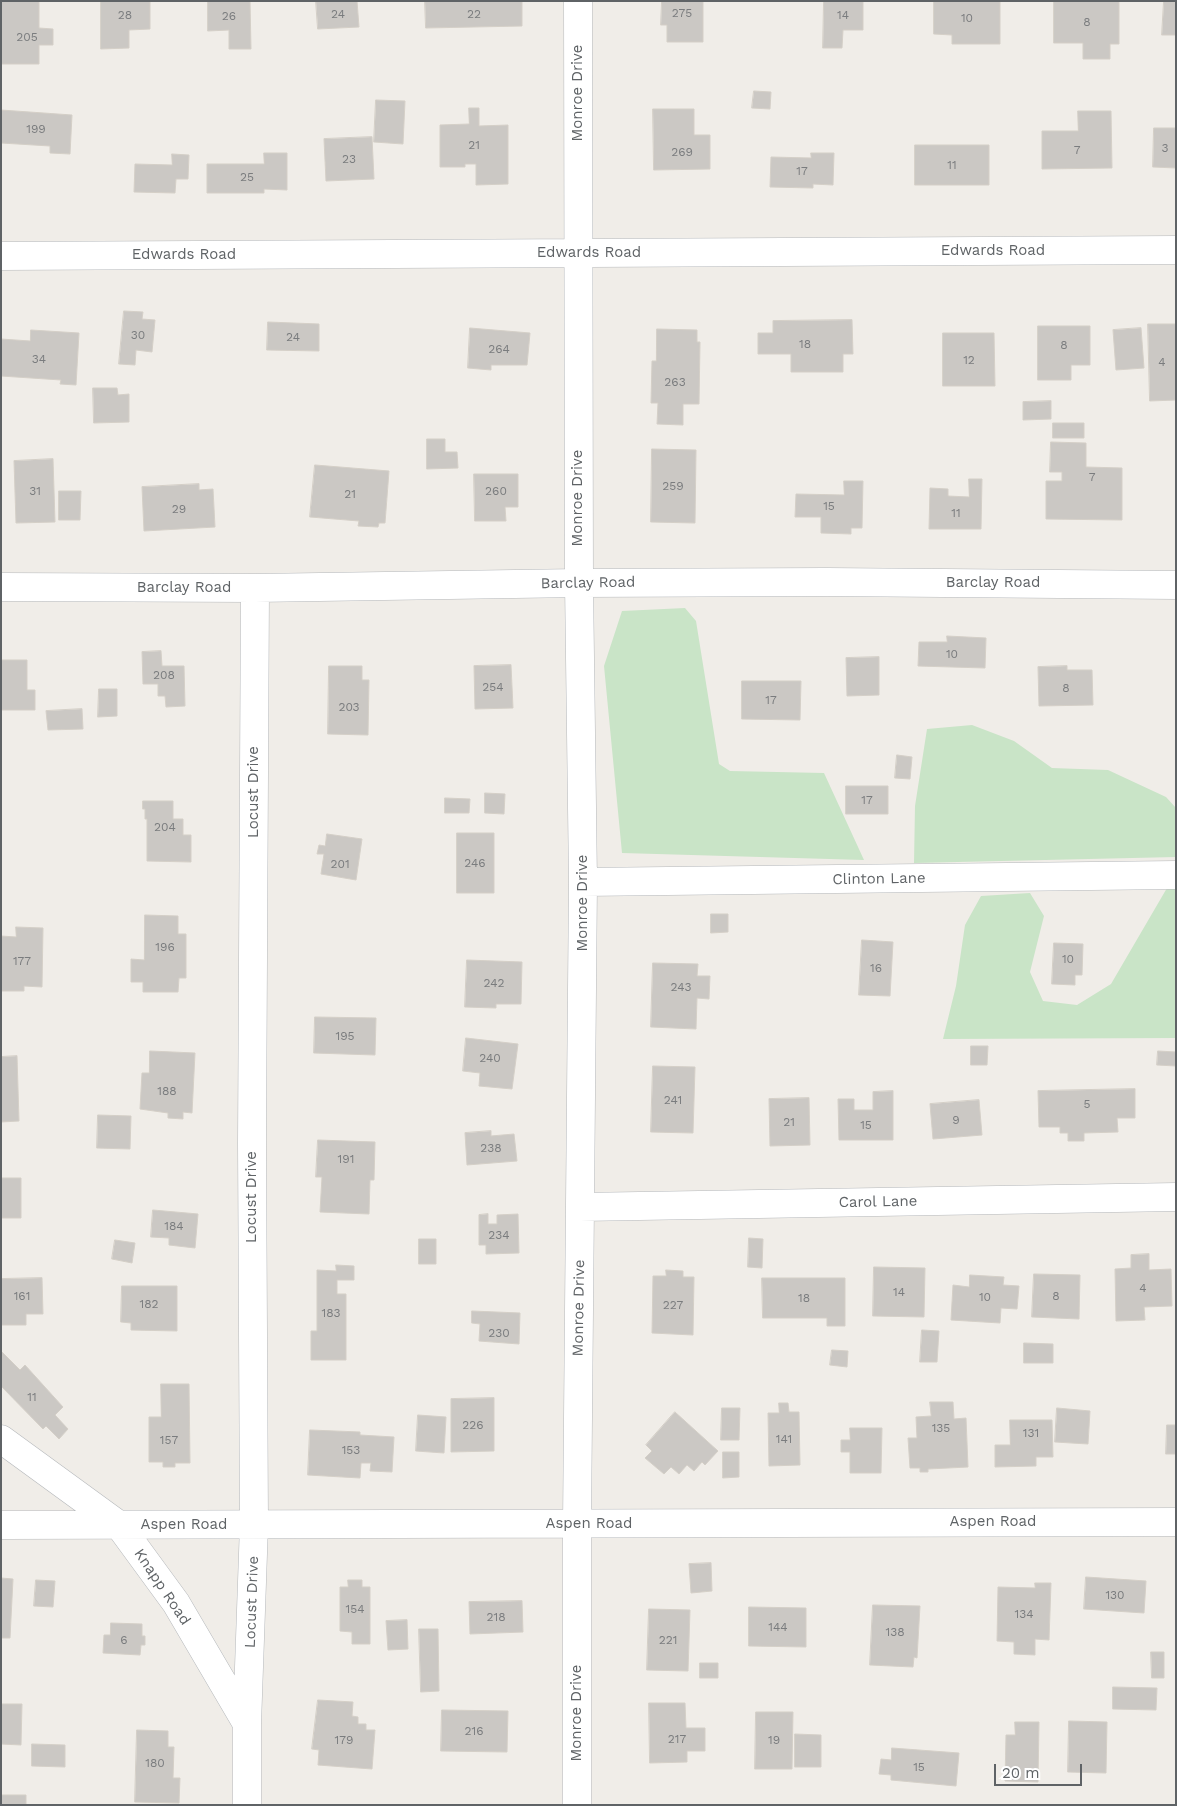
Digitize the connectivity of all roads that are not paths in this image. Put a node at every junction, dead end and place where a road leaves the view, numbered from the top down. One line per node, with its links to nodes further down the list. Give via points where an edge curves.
1 (578, 1): 3 (street, Monroe Drive)
2 (1176, 250): 3 (street, Edwards Road)
3 (577, 254): 4 (street, Edwards Road); 5 (street, Monroe Drive)
4 (1, 256)
5 (579, 583): 6 (street, Barclay Road); 8 (street, Barclay Road); 10 (street, Monroe Drive)
6 (1176, 585)
7 (1, 587): 8 (street, Barclay Road)
8 (254, 588): 18 (street, Locust Drive)
9 (1176, 875): 10 (street, Clinton Lane)
10 (583, 882): 12 (street, Monroe Drive)
11 (1176, 1197): 12 (street, Carol Lane)
12 (580, 1207): 15 (street, Monroe Drive)
13 (1, 1439): 17 (street, Knapp Road)
14 (1176, 1522): 15 (street, Aspen Road)
15 (576, 1524): 18 (street, Aspen Road); 21 (street, Monroe Drive)
16 (1, 1525): 17 (street, Aspen Road)
17 (119, 1525): 18 (street, Aspen Road); 19 (street, Knapp Road, via 176,1603)
18 (254, 1525): 19 (street, Locust Drive)
19 (247, 1724): 20 (street, Locust Drive)
20 (247, 1805)
21 (577, 1805)

